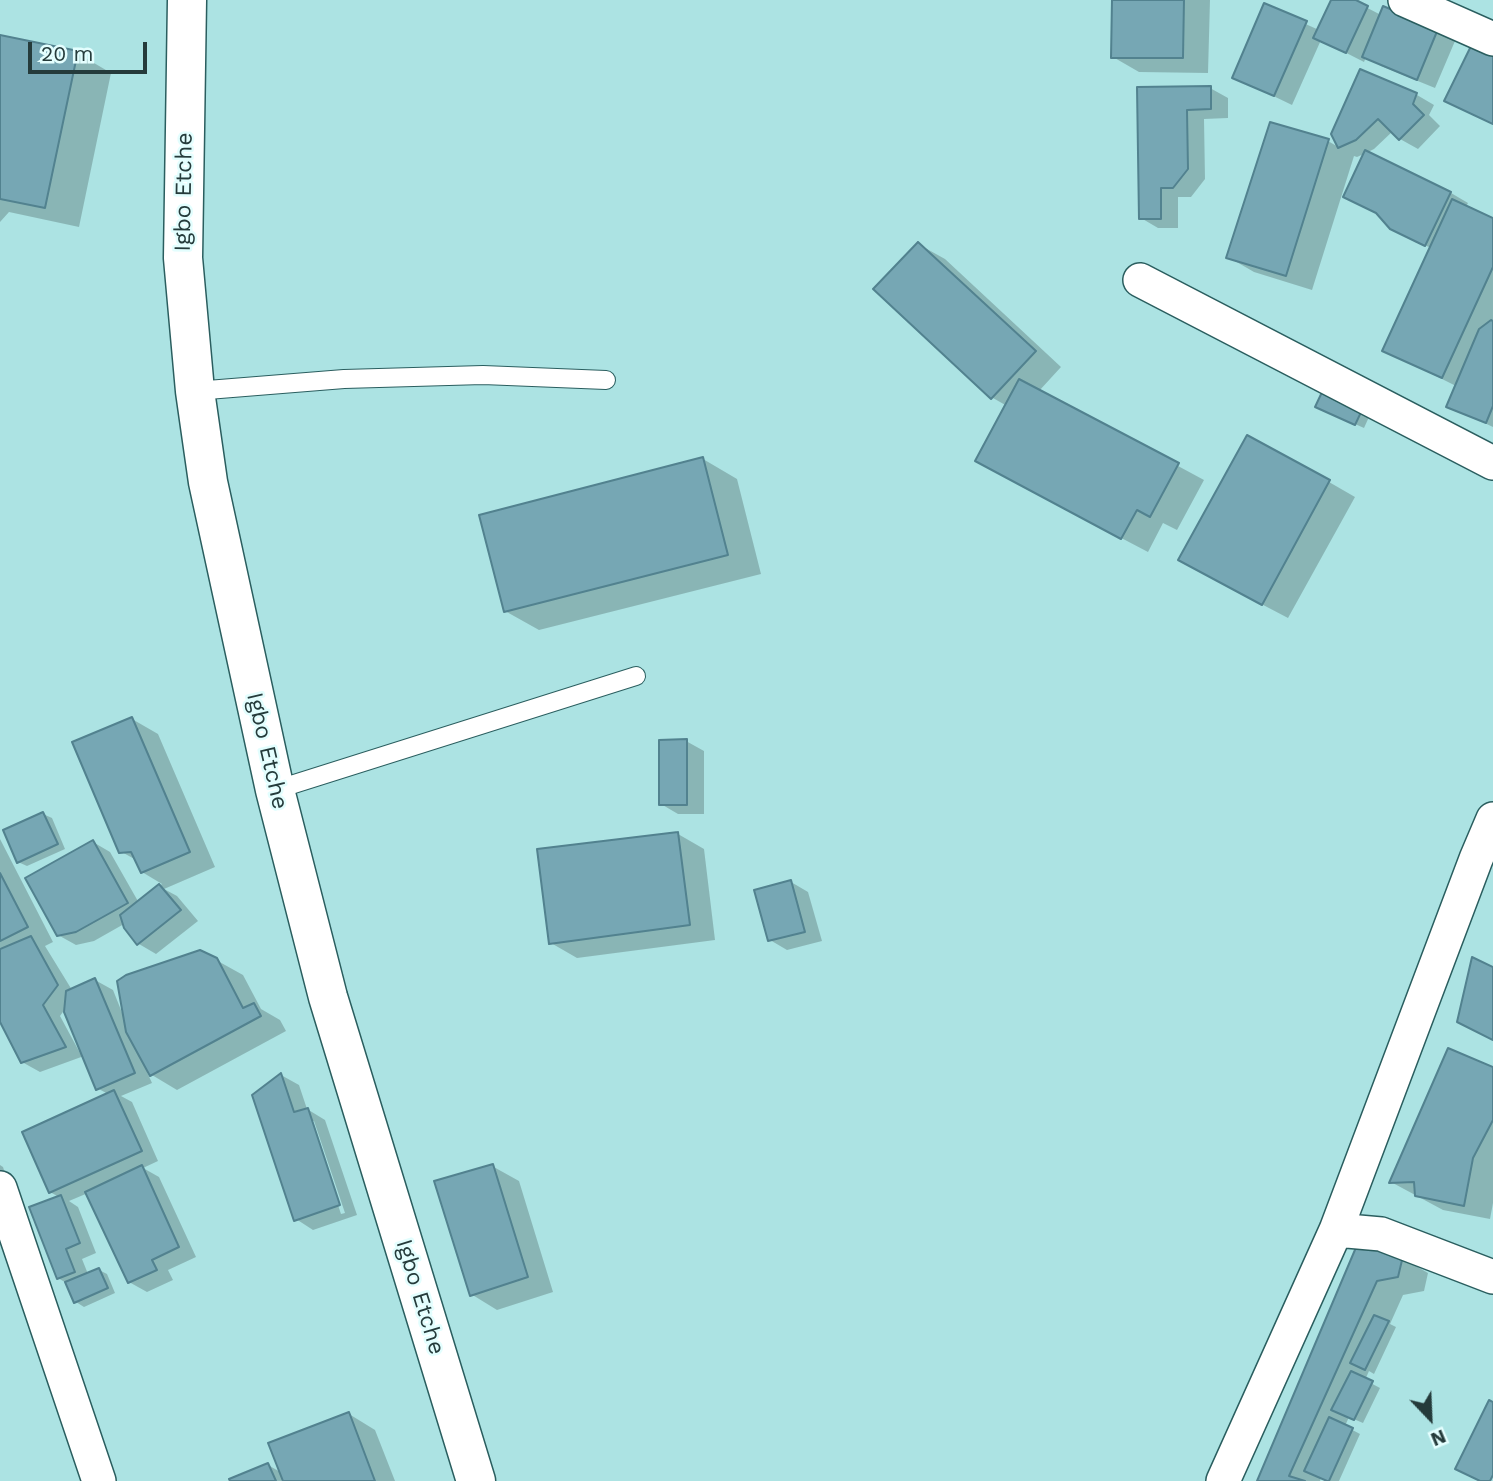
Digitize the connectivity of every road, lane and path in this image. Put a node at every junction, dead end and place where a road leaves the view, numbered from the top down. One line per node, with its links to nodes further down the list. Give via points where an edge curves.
1 (187, 0): 6 (street, Igbo Etche, via 183,258)
2 (1405, 0): 3 (street)
3 (1493, 39)
4 (1140, 280): 7 (street)
5 (606, 380): 6 (lane, via 442,376)
6 (195, 391): 9 (street, Igbo Etche, via 208,482)
7 (1493, 463)
8 (636, 676): 9 (lane)
9 (275, 790): 16 (street, Igbo Etche, via 328,997)
10 (1493, 819): 11 (street)
11 (1484, 861): 13 (street)
12 (0, 1188): 15 (street)
13 (1336, 1230): 14 (street, via 1381,1234); 17 (street)
14 (1493, 1277)
15 (99, 1481)
16 (476, 1481)
17 (1223, 1481)

